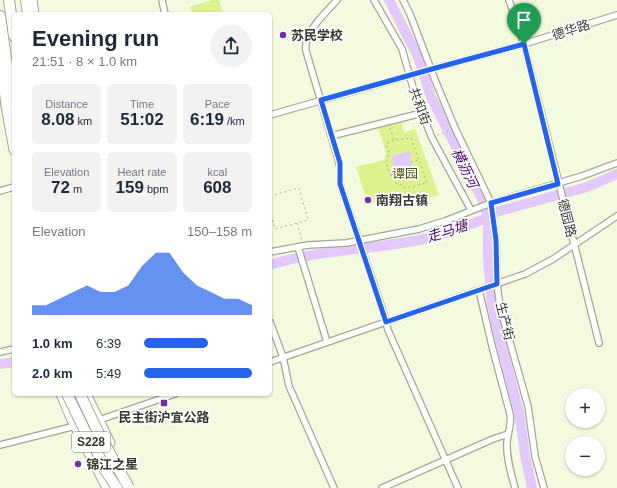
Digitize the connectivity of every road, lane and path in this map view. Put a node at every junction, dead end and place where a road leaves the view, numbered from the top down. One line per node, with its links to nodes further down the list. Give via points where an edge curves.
1 (9, 0): 10 (highway)
2 (162, 0): 7 (street)
3 (337, 0): 16 (street, via 310,32 306,43 306,51)
4 (374, 0): 14 (street, 共和街, via 400,45)
5 (403, 0): 13 (street, 生产街)
6 (509, 0): 11 (street, 德园路)
7 (165, 12)
8 (617, 15): 11 (street, 德华路)
9 (0, 16): 15 (highway)
10 (12, 22)
11 (524, 44): 13 (street, 德华路); 29 (street, 德园路)
12 (0, 54): 17 (main road)
13 (432, 69): 14 (street, 德华路); 21 (street, 生产街)
14 (409, 75): 16 (street, 德华路); 18 (street, 共和街)
15 (12, 100)
16 (321, 100): 19 (street, 德华路); 23 (street)
17 (3, 106): 25 (main road)
18 (422, 113): 20 (street); 34 (street, 共和街, via 439,152)
19 (272, 114)
20 (388, 122): 23 (street); 24 (path)
21 (456, 128): 22 (path); 33 (street, 生产街)
22 (440, 134)
23 (331, 136): 39 (street, via 340,163 340,184)
24 (394, 140): 26 (path, via 411,138); 28 (path, via 386,144 389,154 386,162)
25 (12, 142)
26 (419, 160): 28 (path, via 412,162 400,173); 28 (path, via 427,183 405,188 396,183)
27 (617, 163): 29 (street)
28 (391, 175)
29 (558, 184): 33 (street); 38 (street, 德园路)
30 (12, 188): 31 (street)
31 (0, 191)
32 (272, 195): 37 (path, via 299,188 308,220)
33 (488, 204): 34 (street); 42 (street, 生产街, via 494,218)
34 (471, 210): 39 (street, via 445,221)
35 (617, 216): 38 (street)
36 (272, 219): 37 (path, via 275,229)
37 (296, 223): 40 (path)
38 (574, 245): 42 (street, via 540,267); 47 (street, 德园路)
39 (361, 246): 40 (street, via 338,244); 44 (street)
40 (301, 248): 41 (street); 46 (street)
41 (272, 252)
42 (497, 284): 43 (street); 70 (street, 生产街, via 500,307 528,406 535,456)
43 (479, 290): 44 (street); 59 (street, via 510,414)
44 (386, 322): 46 (street); 61 (street)
45 (272, 327): 50 (street)
46 (327, 342): 50 (street)
47 (599, 343)
48 (12, 349): 49 (street)
49 (0, 352)
50 (283, 357): 51 (street); 66 (street, via 289,386)
51 (272, 361)
52 (62, 396): 58 (main road)
53 (68, 396): 63 (highway, S228, bridge, via 84,431)
54 (81, 396): 64 (highway, S228, bridge)
55 (87, 396): 57 (main road)
56 (169, 396): 57 (street)
57 (99, 420): 58 (street); 65 (main road)
58 (76, 426): 60 (street); 62 (main road)
59 (508, 434): 61 (street); 69 (street, via 509,461)
60 (0, 445)
61 (446, 460): 67 (street); 68 (street)
62 (107, 488)
63 (117, 488)
64 (129, 488)
65 (135, 488)
66 (334, 488)
67 (382, 488)
68 (458, 488)
69 (516, 488)
70 (544, 488)

